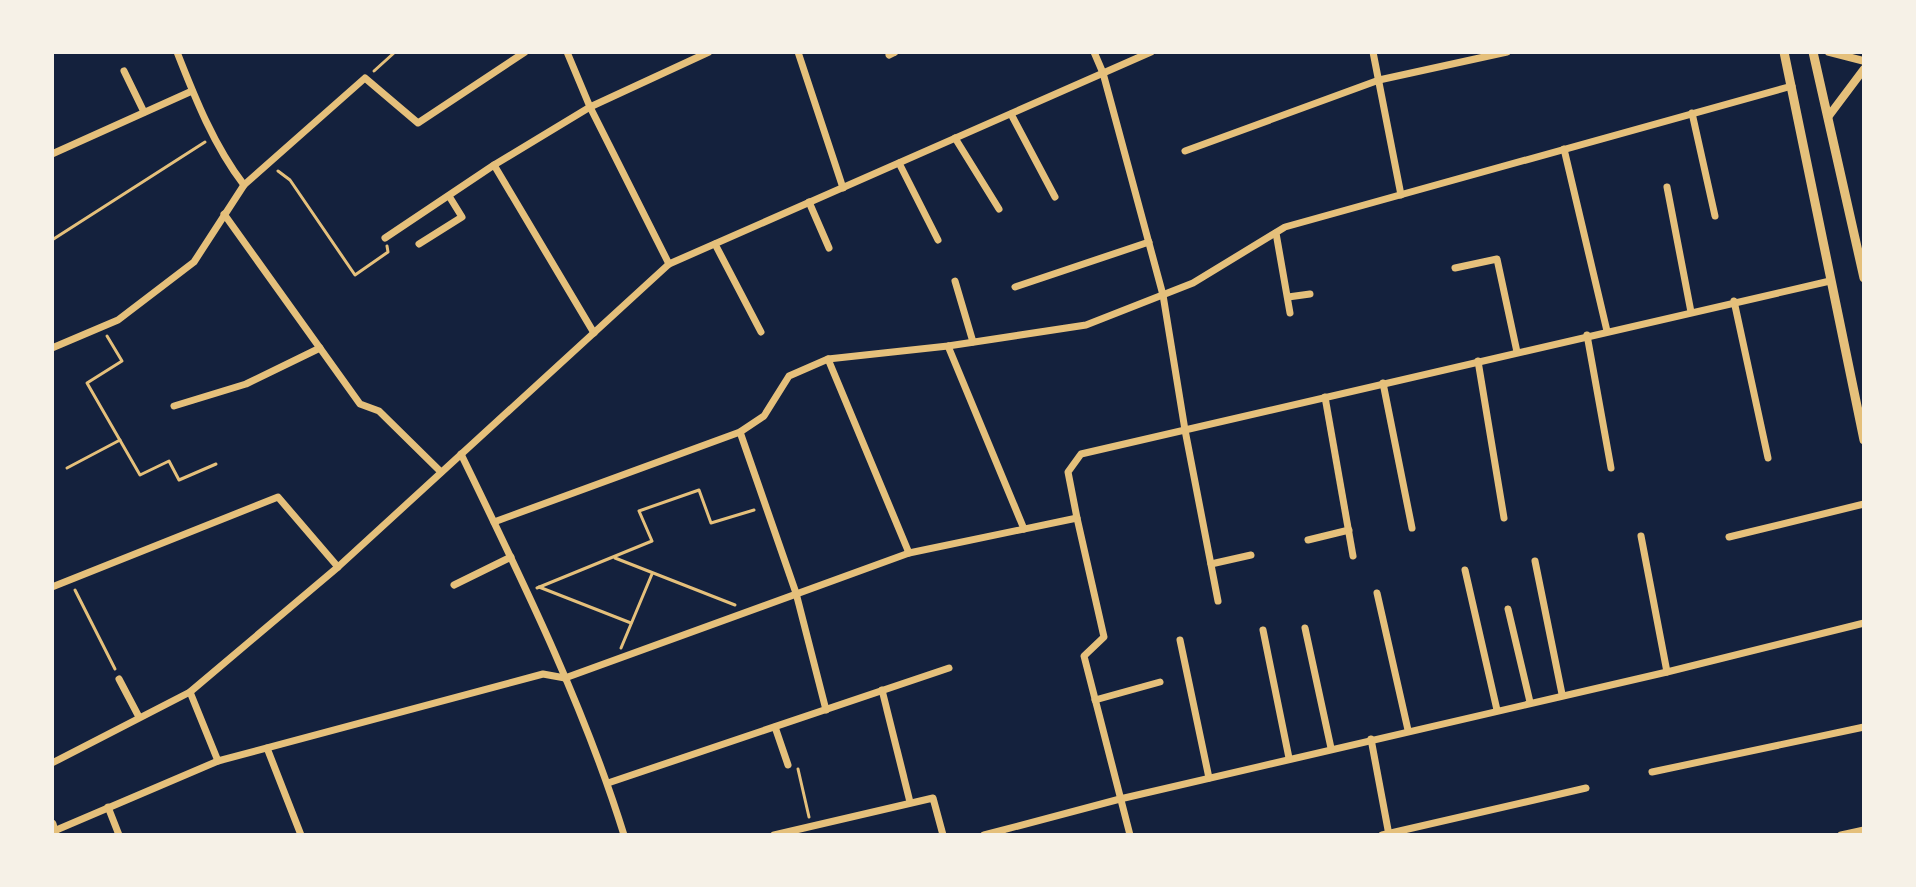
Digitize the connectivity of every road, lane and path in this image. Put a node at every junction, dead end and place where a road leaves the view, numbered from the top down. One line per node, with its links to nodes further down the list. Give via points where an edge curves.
1 (177, 52): 21 (street)
2 (395, 52): 18 (path)
3 (525, 52): 18 (street, via 418,123)
4 (567, 52): 22 (street)
5 (709, 52): 22 (street)
6 (798, 52): 37 (street)
7 (1094, 52): 17 (street)
8 (1151, 52): 17 (street)
9 (1373, 52): 19 (street)
10 (1507, 52): 19 (street)
11 (1784, 52): 20 (main road)
12 (1813, 52): 26 (main road)
13 (1829, 52): 14 (street)
14 (1864, 61)
15 (1864, 69): 26 (street)
16 (124, 71): 23 (street)
17 (1103, 73): 25 (street); 49 (street)
18 (365, 78): 32 (street)
19 (1379, 80): 30 (street); 38 (street)
20 (1792, 86): 24 (street); 57 (main road)
21 (192, 91): 23 (street); 27 (street)
22 (590, 107): 34 (street); 53 (street)
23 (144, 112): 31 (street)
24 (1692, 113): 29 (street); 44 (street)
25 (1011, 114): 28 (street); 40 (street)
26 (1828, 117): 55 (main road)
27 (215, 136): 35 (street); 47 (path)
28 (955, 138): 33 (street); 42 (street)
29 (1564, 149): 38 (street); 66 (street)
30 (1185, 151)
31 (52, 154)
32 (269, 163): 35 (street); 46 (path, via 290,180 355,275 388,252)
33 (899, 163): 37 (street); 48 (street)
34 (494, 165): 39 (street); 68 (street)
35 (244, 185): 43 (street)
36 (1667, 187): 63 (street)
37 (843, 188): 41 (street)
38 (1401, 195): 45 (street)
39 (449, 196): 46 (street); 50 (street, via 462,217)
40 (1055, 197)
41 (809, 202): 51 (street); 52 (street)
42 (999, 209)
43 (224, 214): 65 (street, via 194,262 118,320); 73 (street)
44 (1715, 216)
45 (1276, 233): 60 (street); 61 (street)
46 (385, 238)
47 (52, 240)
48 (938, 240)
49 (1149, 242): 58 (street); 60 (street)
50 (419, 244)
51 (715, 244): 53 (street); 67 (street)
52 (829, 248)
53 (669, 264): 68 (street)
54 (1455, 268): 74 (street, via 1497,259)
55 (1864, 278)
56 (955, 281): 70 (street)
57 (1830, 281): 62 (street); 83 (main road)
58 (1015, 287)
59 (1310, 294): 61 (street)
60 (1163, 295): 70 (street, via 1086,325); 80 (street)
61 (1288, 297): 64 (street)
62 (1734, 301): 63 (street); 85 (street)
63 (1691, 312): 66 (street)
64 (1290, 313)
65 (101, 326): 72 (street); 82 (path, via 122,361 87,383)
66 (1607, 331): 69 (street)
67 (761, 332)
68 (594, 333): 84 (street)
69 (1587, 335): 74 (street); 88 (street)
70 (973, 342): 71 (street)
71 (948, 346): 75 (street); 96 (street)
72 (52, 348)
73 (320, 348): 79 (street, via 246,384); 89 (street, via 360,404 379,411)
74 (1517, 352): 76 (street)
75 (828, 359): 81 (street, via 789,376 764,416); 101 (street)
76 (1478, 361): 77 (street); 93 (street)
77 (1383, 383): 78 (street); 95 (street)
78 (1325, 397): 80 (street); 97 (street)
79 (174, 406)
80 (1185, 430): 92 (street, via 1081,454 1068,472); 107 (street)
81 (740, 432): 91 (street); 94 (street)
82 (120, 440): 86 (path, via 140,475 169,461 179,480); 87 (path)
83 (1864, 440)
84 (461, 454): 89 (street); 94 (street)
85 (1768, 458)
86 (216, 464)
87 (67, 468)
88 (1611, 468)
89 (441, 472): 108 (street)
90 (1864, 504): 99 (street)
91 (766, 506): 105 (path, via 711,523 699,490 669,500 639,511 652,541); 116 (street)
92 (1077, 518): 96 (street); 135 (street, via 1104,637 1084,656)
93 (1504, 518)
94 (494, 522): 104 (street)
95 (1412, 528)
96 (1024, 529): 101 (street)
97 (1349, 530): 100 (street); 103 (street)
98 (1641, 536): 128 (street)
99 (1729, 537)
100 (1308, 540)
101 (909, 553): 116 (street)
102 (1251, 555): 107 (street)
103 (1353, 556)
104 (511, 557): 112 (street); 115 (street)
105 (614, 558): 110 (path); 114 (path)
106 (1535, 561): 134 (street)
107 (1211, 564): 118 (street)
108 (338, 567): 111 (street, via 278,497); 133 (street)
109 (1465, 570): 138 (street)
110 (652, 573): 120 (path); 121 (path)
111 (69, 580): 113 (street); 130 (path)
112 (454, 585)
113 (52, 587)
114 (539, 587): 115 (path); 121 (path)
115 (526, 592): 129 (street)
116 (796, 593): 120 (street); 137 (street)
117 (1377, 593): 142 (street)
118 (1218, 601)
119 (1508, 609): 136 (street)
120 (749, 610): 126 (street)
121 (631, 623): 126 (path)
122 (1864, 623): 128 (street)
123 (1305, 628): 145 (street)
124 (1263, 630): 146 (street)
125 (1180, 640): 151 (street)
126 (617, 659): 129 (street)
127 (949, 668): 132 (street)
128 (1667, 672): 134 (street)
129 (565, 678): 144 (street, via 543,674); 152 (street)
130 (119, 679): 139 (street)
131 (1160, 682): 135 (street)
132 (882, 690): 137 (street); 155 (street)
133 (190, 692): 139 (street); 147 (street)
134 (1562, 694): 136 (street)
135 (1095, 700): 154 (street)
136 (1530, 702): 138 (street)
137 (826, 710): 140 (street)
138 (1497, 710): 142 (street)
139 (139, 717): 148 (street)
140 (775, 727): 149 (street); 152 (street)
141 (1864, 727): 150 (street)
142 (1408, 730): 143 (street)
143 (1371, 739): 145 (street); 161 (street)
144 (267, 748): 147 (street); 163 (street)
145 (1331, 748): 146 (street)
146 (1289, 758): 151 (street)
147 (218, 761): 156 (street)
148 (52, 763)
149 (788, 765): 157 (path, via 797,763)
150 (1652, 772)
151 (1209, 778): 154 (street)
152 (608, 783): 164 (street)
153 (1586, 788): 161 (street)
154 (1120, 799): 160 (street); 168 (street)
155 (910, 802): 157 (street); 166 (street, via 933,798)
156 (108, 807): 158 (street); 162 (street)
157 (811, 826): 165 (street)
158 (54, 830)
159 (1864, 830): 169 (street)
160 (1006, 832): 167 (street)
161 (1387, 834)
162 (119, 835)
163 (301, 835)
164 (624, 835)
165 (774, 835)
166 (943, 835)
167 (984, 835)
168 (1130, 835)
169 (1841, 835)

